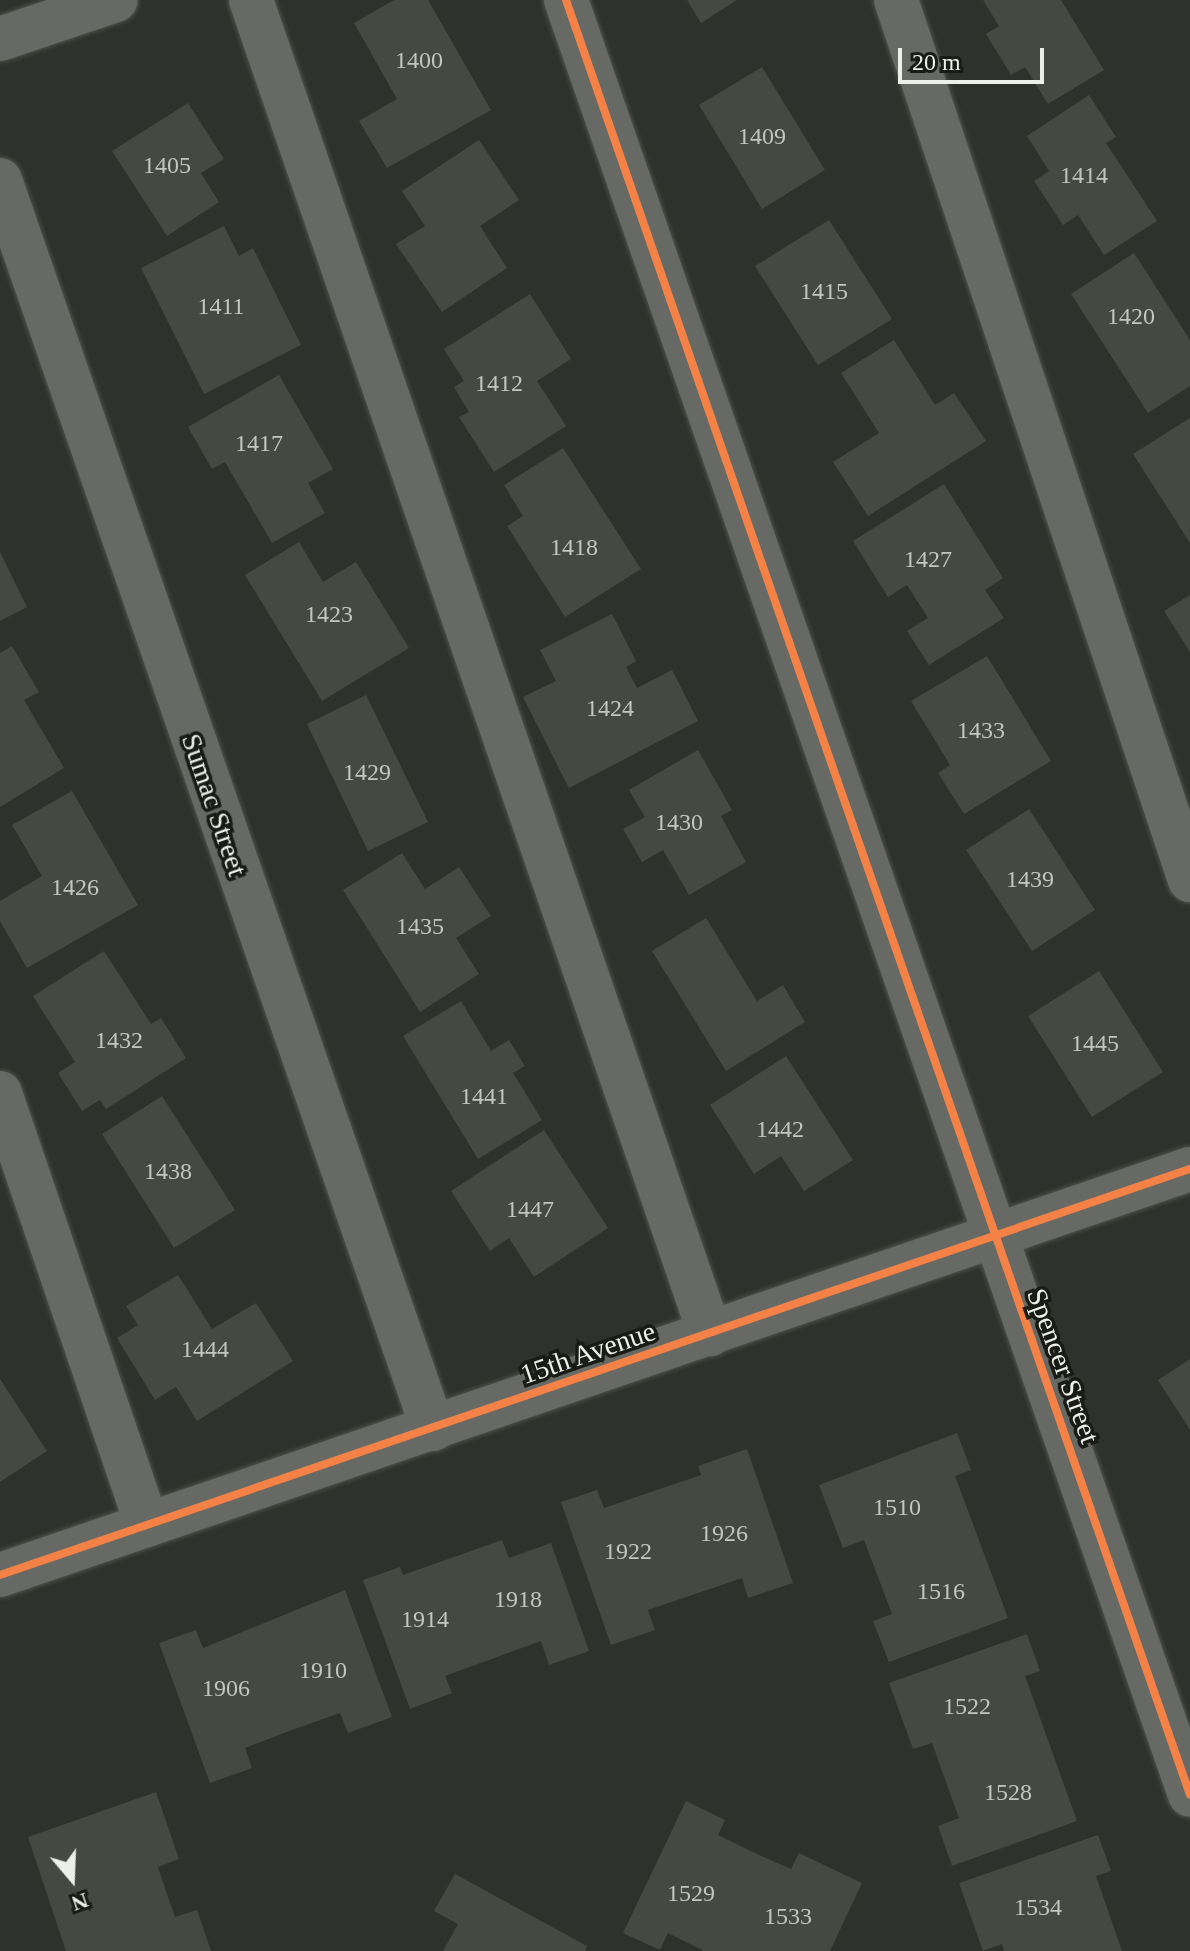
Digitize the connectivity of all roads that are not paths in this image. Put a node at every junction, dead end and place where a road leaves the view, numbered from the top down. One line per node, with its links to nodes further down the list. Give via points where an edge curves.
1 (116, 0): 5 (street)
2 (251, 0): 11 (street)
3 (566, 0): 10 (street, Spencer Street)
4 (896, 0): 7 (street)
5 (0, 39)
6 (0, 180): 12 (street, Sumac Street)
7 (1190, 880)
8 (0, 1093): 13 (street)
9 (1190, 1169): 10 (street, 15th Avenue)
10 (992, 1237): 11 (street, 15th Avenue); 15 (street, Spencer Street)
11 (710, 1334): 12 (street, 15th Avenue)
12 (433, 1429): 13 (street, 15th Avenue)
13 (147, 1525): 14 (street, 15th Avenue)
14 (0, 1575)
15 (1190, 1795)

